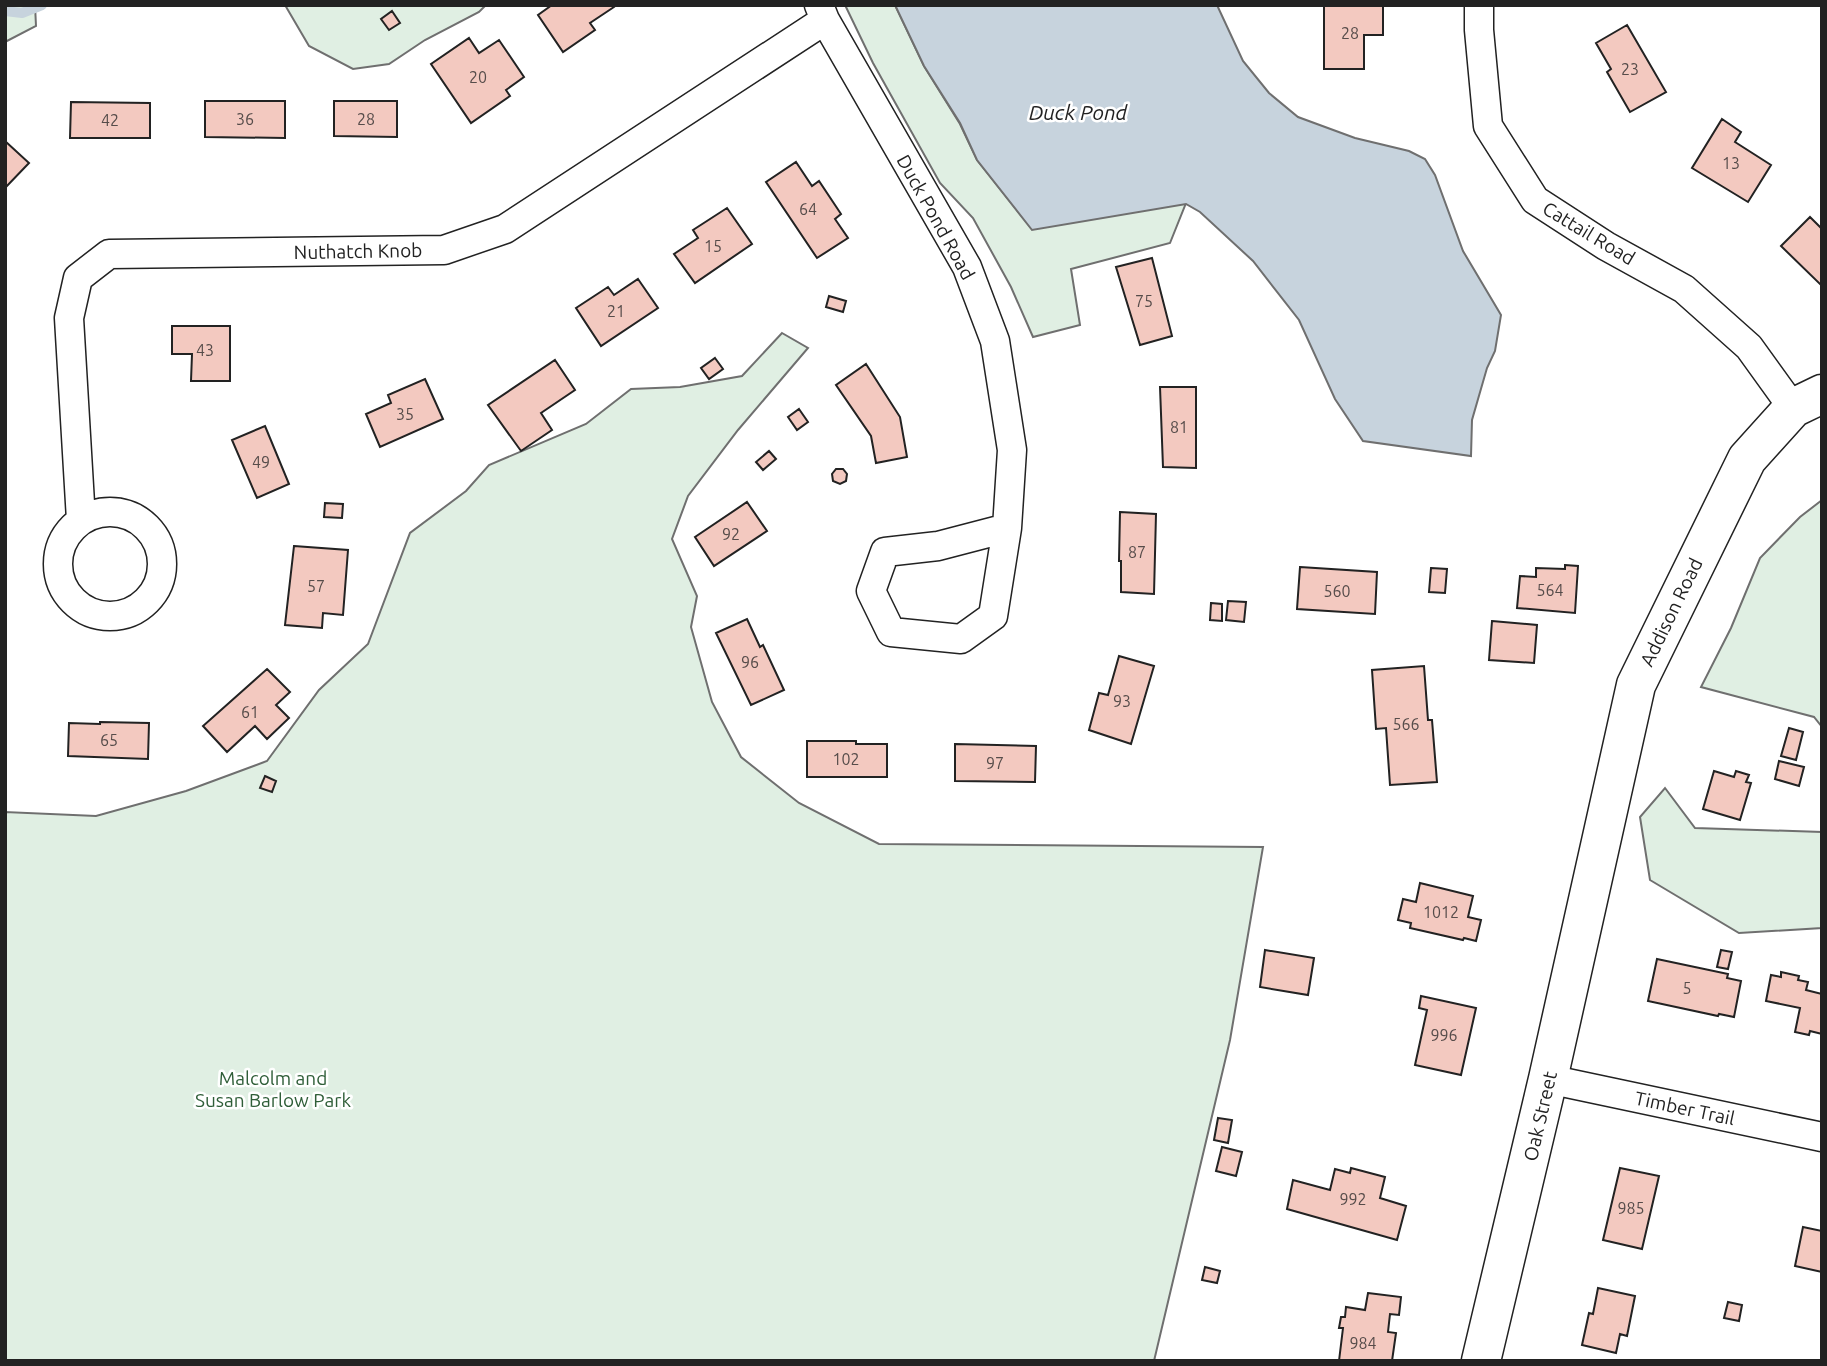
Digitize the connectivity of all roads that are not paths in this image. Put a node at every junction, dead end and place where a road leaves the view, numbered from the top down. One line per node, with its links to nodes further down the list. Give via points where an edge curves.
1 (1479, 5): 3 (street, Cattail Road, via 1488,126 1535,200 1684,289)
2 (822, 13): 4 (street, Nuthatch Knob, via 505,229 444,250 109,254 78,278 69,318); 5 (street, Duck Pond Road, via 967,267 995,341 1012,450)
3 (1807, 401): 6 (main road, Addison Road, via 1746,459 1636,685)
4 (81, 520)
5 (1007, 527): 5 (street, Duck Pond Road, via 938,546 885,552 871,591 891,632 961,639 993,616)
6 (1593, 870): 7 (main road, Oak Street)
7 (1548, 1079): 8 (street, Timber Trail); 9 (main road, Oak Street)
8 (1822, 1137)
9 (1481, 1361)

